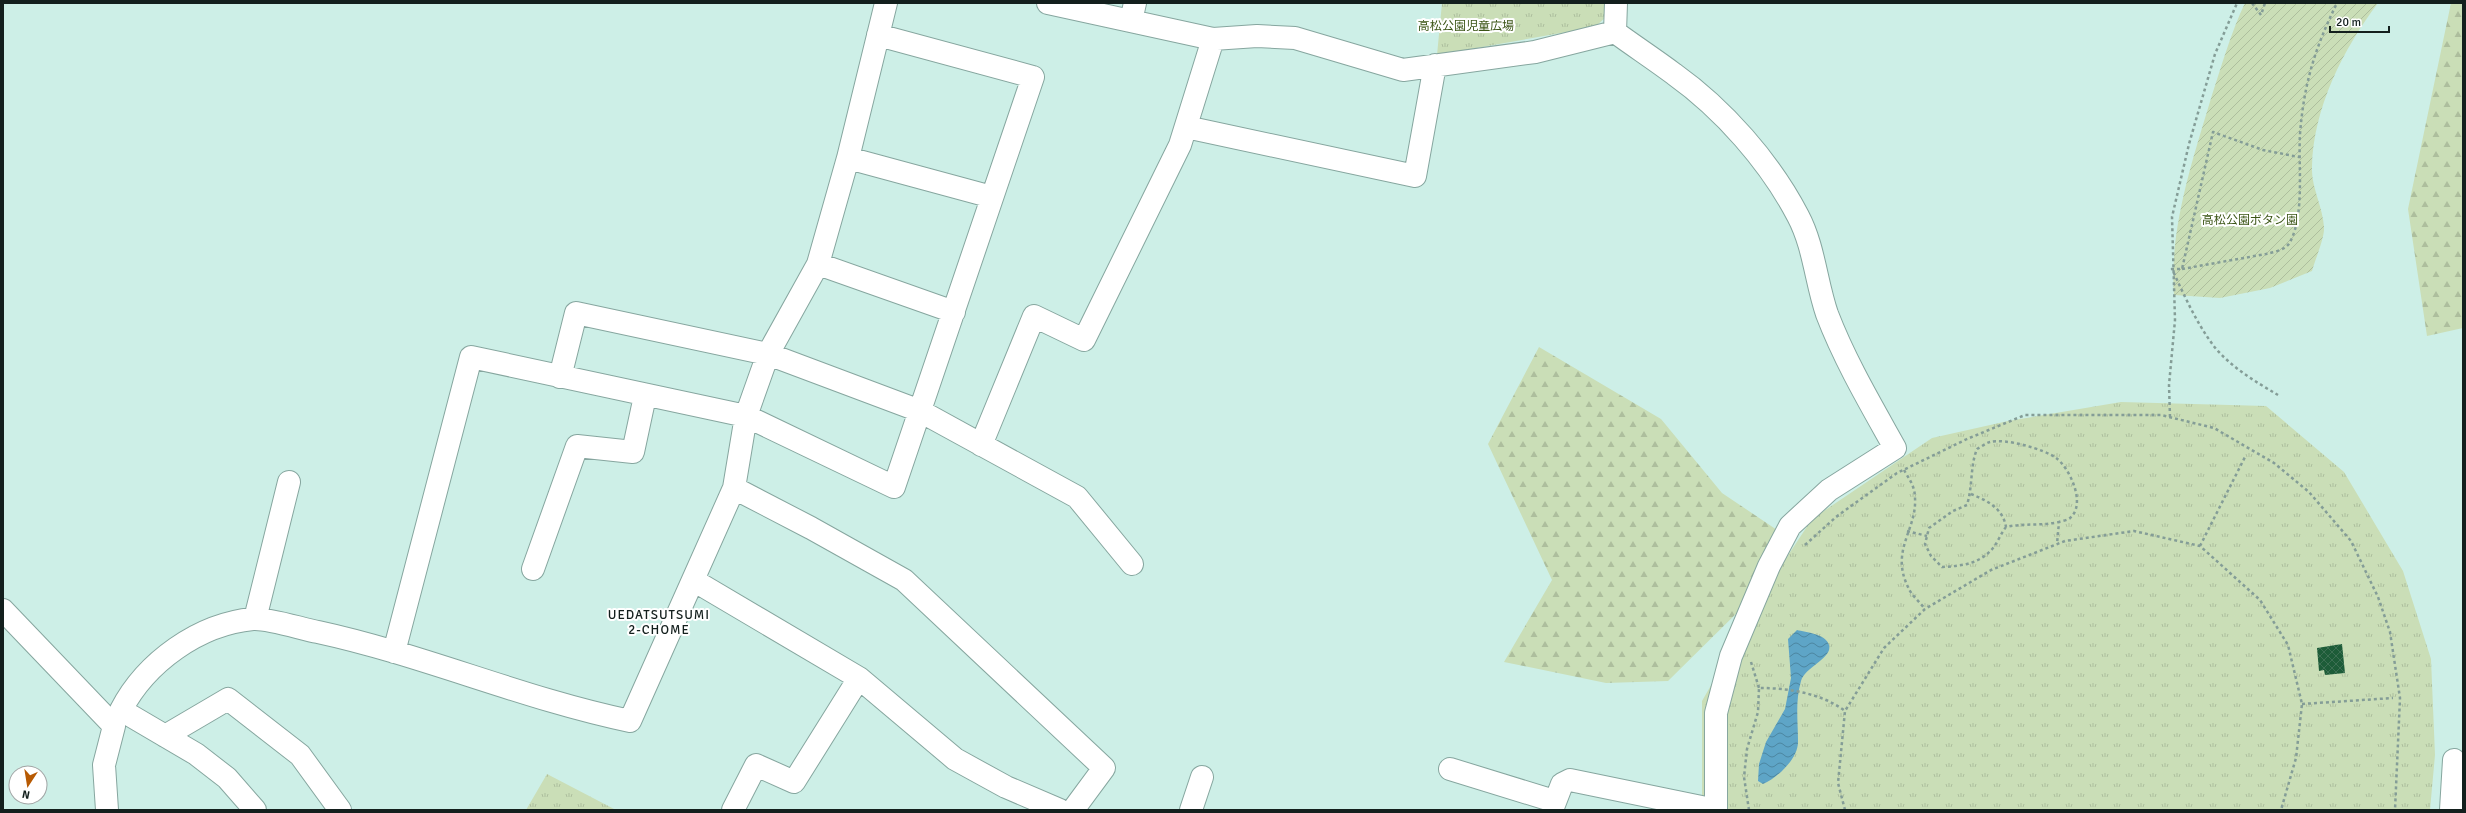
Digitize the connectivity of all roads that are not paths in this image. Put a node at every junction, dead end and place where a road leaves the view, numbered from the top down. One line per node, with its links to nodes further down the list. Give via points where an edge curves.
1 (886, 3): 6 (street)
2 (1048, 3): 4 (street)
3 (1616, 3): 5 (street)
4 (1133, 12): 7 (street)
5 (1615, 32): 8 (street, via 1535,52); 41 (street, via 1675,74 1749,142 1767,168 1798,216 1808,239 1827,313 1855,377 1895,448 1829,490 1790,526 1769,566 1732,656 1716,713)
6 (878, 35): 10 (street); 11 (street, via 1033,77)
7 (1213, 39): 8 (street, via 1257,36 1295,38 1403,70); 9 (street)
8 (1435, 66): 9 (street, via 1415,176)
9 (1186, 127): 19 (street, via 1180,145 1084,340 1034,316)
10 (848, 158): 11 (street); 12 (street)
11 (992, 198): 13 (street)
12 (818, 264): 13 (street); 14 (street)
13 (954, 312): 17 (street)
14 (768, 354): 15 (street, via 576,313); 17 (street); 18 (street)
15 (560, 377): 16 (street); 27 (street, via 471,357)
16 (645, 396): 18 (street); 23 (street, via 633,452 577,446)
17 (920, 411): 18 (street, via 894,487); 19 (street)
18 (746, 416): 21 (street)
19 (981, 445): 22 (street, via 1077,497)
20 (289, 482): 26 (street)
21 (734, 488): 24 (street); 39 (street, via 904,580 1104,768)
22 (1132, 564)
23 (533, 569)
24 (693, 580): 27 (street, via 630,721); 28 (street)
25 (3, 610): 34 (street, via 114,726 104,765)
26 (255, 619): 27 (street, via 357,640); 29 (street, via 228,622 198,635 159,661 132,690 122,710)
27 (394, 652)
28 (859, 678): 37 (street, via 794,782 756,765); 38 (street, via 955,759 1006,787)
29 (165, 736): 35 (street, via 196,754 227,778); 36 (street, via 228,700 300,755)
30 (2454, 760): 42 (street)
31 (1450, 769): 33 (street)
32 (1202, 777): 40 (street)
33 (1553, 805): 41 (street, via 1562,784 1570,780)
34 (107, 810)
35 (255, 810)
36 (340, 810)
37 (733, 810)
38 (1060, 810)
39 (1073, 810)
40 (1191, 810)
41 (1716, 810)
42 (2451, 810)

